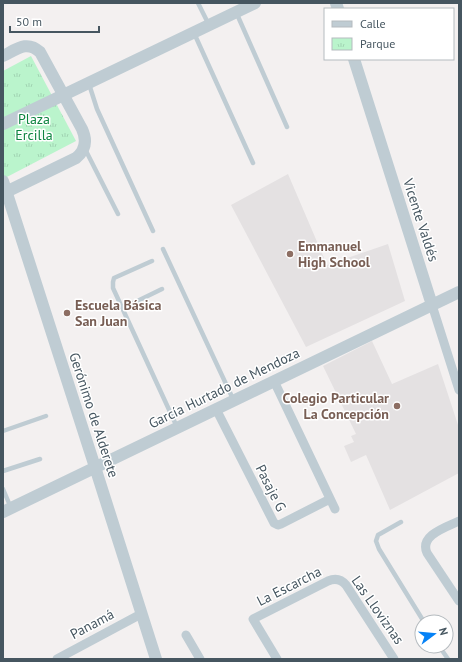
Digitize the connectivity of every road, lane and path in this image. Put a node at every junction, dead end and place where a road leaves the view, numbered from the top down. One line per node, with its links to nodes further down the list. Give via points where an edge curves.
1 (198, 3): 4 (lane)
2 (255, 3): 3 (street)
3 (236, 12): 4 (street); 11 (lane)
4 (209, 25): 5 (street)
5 (194, 33): 8 (street); 13 (lane)
6 (3, 56): 9 (street, via 22,46 36,48 43,56)
7 (354, 60): 21 (street, Vicente Valdés)
8 (89, 83): 9 (street); 16 (lane, via 97,109)
9 (63, 95): 10 (street); 12 (street, via 84,134)
10 (3, 124)
11 (286, 127)
12 (84, 147): 14 (street, via 76,158); 15 (lane)
13 (253, 163)
14 (4, 188): 31 (street, Gerónimo de Alderete)
15 (118, 214)
16 (152, 231)
17 (163, 249): 25 (lane)
18 (152, 261): 22 (lane, via 114,278 113,288)
19 (162, 289): 22 (lane)
20 (459, 292): 21 (street, García Hurtado de Mendoza)
21 (432, 305): 23 (street, García Hurtado de Mendoza); 24 (street, Vicente Valdés)
22 (123, 308): 28 (lane)
23 (274, 381): 25 (street, García Hurtado de Mendoza); 34 (street)
24 (459, 390)
25 (234, 400): 26 (street, García Hurtado de Mendoza)
26 (216, 409): 28 (street, García Hurtado de Mendoza); 34 (street, Pasaje G, via 274,523 281,524)
27 (46, 416): 29 (lane)
28 (178, 427): 31 (street, García Hurtado de Mendoza)
29 (3, 431)
30 (40, 459): 32 (lane)
31 (95, 467): 36 (street, García Hurtado de Mendoza); 41 (street, Gerónimo de Alderete)
32 (3, 471)
33 (3, 489): 36 (lane)
34 (330, 499): 35 (street)
35 (335, 508)
36 (7, 510)
37 (459, 521): 40 (street, via 430,536 426,542 427,552)
38 (401, 522): 42 (lane, via 378,535 376,541)
39 (338, 579): 44 (street, Las Lloviznas, via 346,584); 48 (street, La Escarcha, via 328,581 253,619)
40 (459, 601)
41 (141, 614): 45 (street, Panamá); 46 (street, Gerónimo de Alderete)
42 (419, 614)
43 (186, 635): 47 (street)
44 (392, 658)
45 (57, 659)
46 (156, 659)
47 (200, 659)
48 (277, 659)

